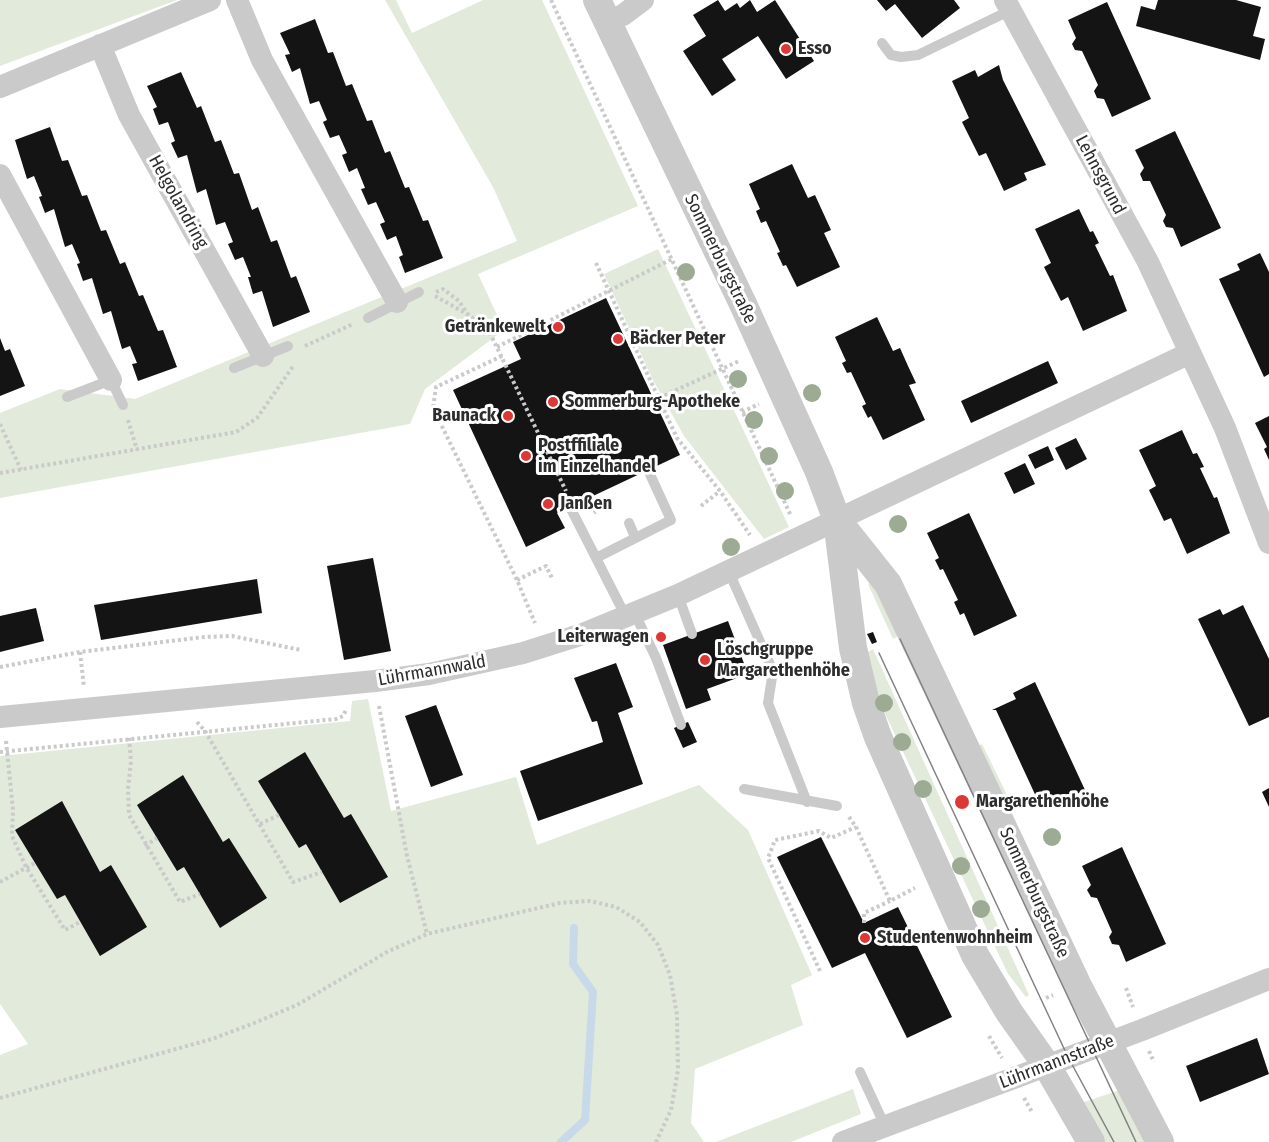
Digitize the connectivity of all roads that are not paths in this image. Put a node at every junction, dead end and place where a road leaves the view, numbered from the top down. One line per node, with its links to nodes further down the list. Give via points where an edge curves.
1 (210, 0): 7 (street)
2 (237, 0): 11 (street, via 262,60)
3 (643, 0): 5 (street, via 623,15)
4 (1008, 5): 6 (lane, via 918,55 891,55); 14 (street, Lehnsgrund, via 1148,262)
5 (602, 11): 22 (street, Sommerburgstraße, via 759,338)
6 (882, 43)
7 (100, 45): 8 (street); 15 (street, Helgolandring, via 129,115)
8 (0, 87)
9 (0, 175): 17 (street)
10 (419, 292): 11 (lane)
11 (397, 302): 12 (lane)
12 (368, 318)
13 (288, 346): 15 (lane)
14 (1190, 353): 22 (street); 25 (street, Lehnsgrund, via 1225,428)
15 (263, 356): 16 (lane)
16 (234, 369)
17 (111, 380): 18 (lane); 19 (lane)
18 (67, 397)
19 (123, 405)
20 (648, 470): 24 (lane, via 671,520)
21 (570, 507): 26 (lane)
22 (837, 520): 27 (street, Lührmannwald); 37 (street, Sommerburgstraße, via 888,584); 38 (street, Sommerburgstraße, via 853,648 878,737 975,955)
23 (629, 523): 24 (lane)
24 (635, 537): 26 (lane)
25 (1269, 543)
26 (596, 558): 29 (lane)
27 (729, 572): 28 (street, Lührmannwald); 34 (lane, via 773,671 768,703)
28 (678, 596): 29 (street, Lührmannwald); 30 (lane)
29 (630, 616): 31 (street, Lührmannwald, via 544,645 429,674); 32 (lane, via 656,658)
30 (692, 634)
31 (1, 717)
32 (681, 725)
33 (744, 789): 34 (lane)
34 (807, 802): 35 (lane)
35 (837, 807)
36 (1269, 979): 37 (street, Lührmannstraße)
37 (1107, 1043): 38 (street, Lührmannstraße); 43 (street, Sommerburgstraße)
38 (1047, 1066): 40 (street, Lührmannstraße); 42 (street, Sommerburgstraße)
39 (861, 1072): 40 (lane)
40 (885, 1126): 41 (street, Lührmannstraße)
41 (843, 1142)
42 (1091, 1142)
43 (1160, 1142)

